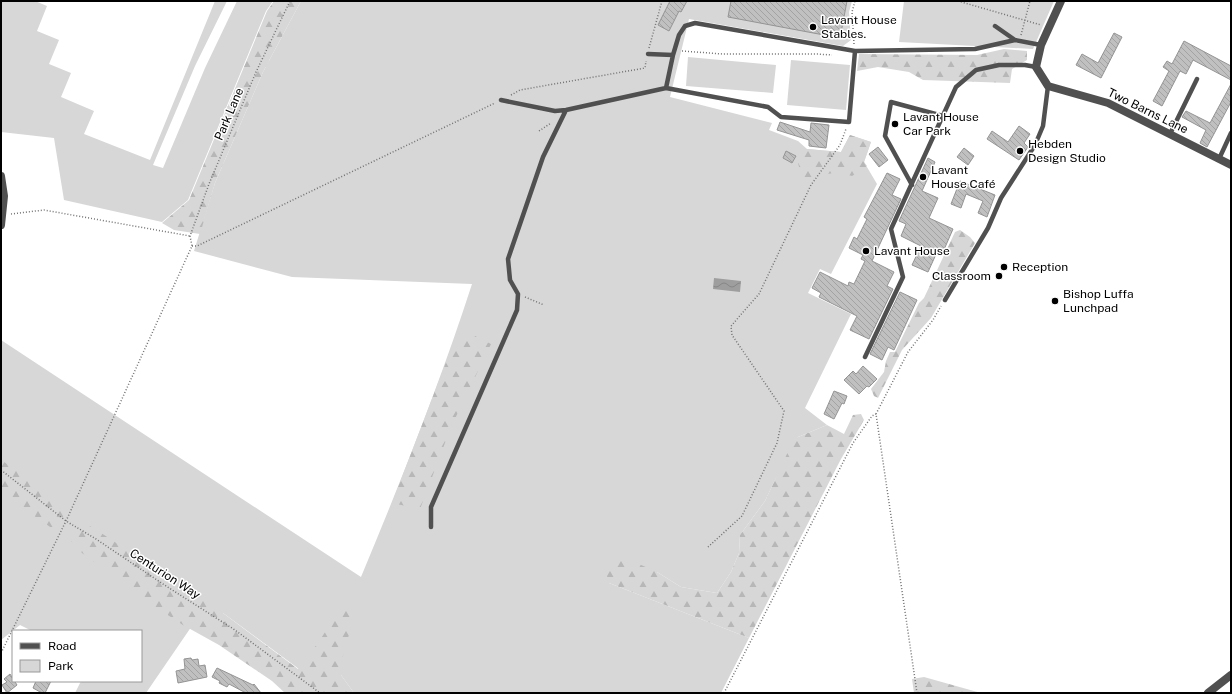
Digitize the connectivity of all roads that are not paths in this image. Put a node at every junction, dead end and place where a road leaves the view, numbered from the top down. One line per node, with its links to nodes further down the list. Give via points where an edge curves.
1 (1061, 1): 4 (street)
2 (995, 26): 3 (lane)
3 (1017, 40): 4 (lane); 5 (lane, via 975,49)
4 (1041, 45): 8 (street)
5 (855, 51): 6 (lane, via 695,23 685,26 679,35); 11 (lane, via 849,122 781,117 768,107)
6 (674, 52): 7 (lane); 11 (lane)
7 (648, 54)
8 (1036, 67): 10 (street); 14 (lane, via 999,65 976,70 956,87)
9 (1197, 79): 16 (lane)
10 (1048, 86): 16 (street, Two Barns Lane, via 1108,103); 22 (lane, via 1043,126 1035,145 1001,198 988,228)
11 (666, 88): 13 (lane)
12 (501, 100): 13 (lane, via 555,111)
13 (566, 110): 24 (lane, via 543,157 508,259 510,280 518,294 518,310 431,507)
14 (943, 116): 20 (lane); 20 (lane, via 891,102 885,136)
15 (1231, 133): 17 (lane)
16 (1170, 134): 17 (street, Two Barns Lane)
17 (1219, 159): 18 (street, Two Barns Lane)
18 (1231, 165)
19 (1, 176): 21 (street, via 4,196)
20 (912, 185): 23 (lane, via 891,229 903,277)
21 (1, 225)
22 (945, 300)
23 (865, 357)
24 (430, 527)
25 (1231, 675): 26 (street)
26 (1208, 693)

